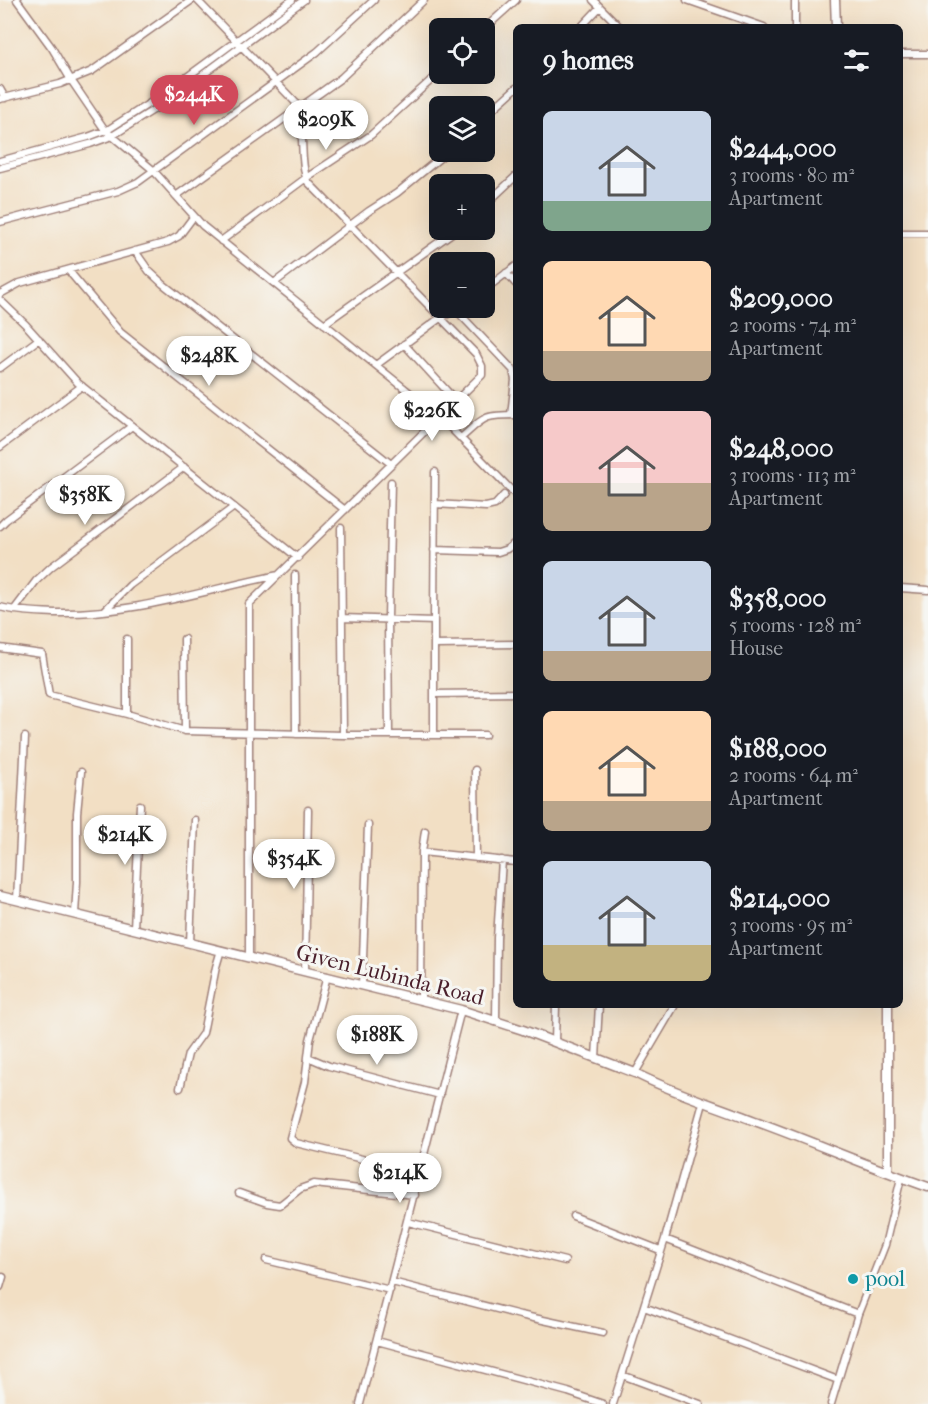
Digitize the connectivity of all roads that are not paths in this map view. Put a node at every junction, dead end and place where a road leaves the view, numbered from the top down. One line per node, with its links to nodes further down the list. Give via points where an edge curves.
1 (17, 0): 23 (street)
2 (192, 0): 23 (street, via 92,71)
3 (197, 0): 20 (street)
4 (292, 0): 20 (street)
5 (304, 0): 20 (street)
6 (374, 0): 24 (street, via 337,36)
7 (424, 0): 30 (street, via 341,78)
8 (516, 0): 14 (street)
9 (593, 0): 13 (street)
10 (687, 0): 17 (street)
11 (795, 0): 18 (street)
12 (835, 0): 19 (street)
13 (600, 7): 15 (street); 16 (street)
14 (495, 19)
15 (584, 24)
16 (617, 24)
17 (755, 24)
18 (795, 24)
19 (836, 24)
20 (239, 43): 24 (street); 31 (street); 32 (street, via 166,102)
21 (903, 54): 22 (street)
22 (928, 54)
23 (71, 80): 28 (street); 31 (street)
24 (275, 81): 30 (street); 36 (street)
25 (429, 82): 37 (street, via 378,129)
26 (0, 89): 28 (street)
27 (513, 91): 29 (street)
28 (3, 98)
29 (495, 107)
30 (298, 109): 37 (street); 39 (street)
31 (105, 130): 32 (street); 33 (street)
32 (112, 136): 35 (street); 36 (street)
33 (0, 160)
34 (435, 162): 43 (street)
35 (0, 168)
36 (153, 170): 39 (street); 42 (street, via 118,190)
37 (306, 178): 43 (street); 47 (street)
38 (513, 179): 40 (street)
39 (176, 196): 41 (street)
40 (495, 196)
41 (195, 216): 47 (street); 48 (street, via 179,236)
42 (0, 222)
43 (350, 225): 51 (street); 55 (street)
44 (903, 233): 45 (street)
45 (928, 233)
46 (442, 240): 51 (street)
47 (221, 241): 55 (street)
48 (135, 251): 50 (street); 74 (street, via 164,284)
49 (513, 268): 52 (street)
50 (68, 270): 56 (street, via 20,283); 84 (street, via 120,332)
51 (397, 273): 58 (street); 61 (street)
52 (506, 273): 53 (street); 54 (street)
53 (513, 281)
54 (495, 282)
55 (274, 283): 61 (street)
56 (0, 294)
57 (0, 300): 62 (street)
58 (429, 306)
59 (440, 318): 63 (street); 68 (street, via 476,354 482,366 482,375)
60 (466, 318): 66 (street)
61 (324, 324): 64 (street)
62 (39, 339): 65 (street); 67 (street)
63 (404, 344): 64 (street); 68 (street)
64 (376, 365): 70 (street)
65 (0, 368)
66 (513, 370)
67 (82, 386): 71 (street); 73 (street)
68 (456, 401): 70 (street)
69 (513, 415): 72 (street, via 490,415)
70 (440, 417): 72 (street); 74 (street)
71 (132, 426): 75 (street); 85 (street)
72 (460, 438): 79 (street)
73 (0, 447)
74 (392, 464): 84 (street)
75 (184, 467): 83 (street); 95 (street, via 51,567)
76 (435, 472): 82 (street)
77 (391, 482): 98 (street)
78 (513, 485): 79 (street)
79 (509, 488): 80 (street)
80 (513, 492)
81 (504, 495): 82 (street, via 495,505 486,507)
82 (435, 504): 88 (street)
83 (234, 507): 89 (street); 96 (street, via 130,585)
84 (345, 510): 89 (street)
85 (0, 526)
86 (341, 528): 97 (street)
87 (513, 544): 88 (street, via 498,552)
88 (434, 550): 99 (street)
89 (298, 558): 90 (street)
90 (280, 574): 96 (street, via 184,599); 109 (street, via 248,608)
91 (295, 575): 110 (street)
92 (903, 588): 93 (street)
93 (928, 590)
94 (0, 607): 95 (street)
95 (14, 610): 96 (street, via 86,614)
96 (104, 611)
97 (342, 618): 98 (street); 111 (street)
98 (388, 618): 99 (street); 112 (street)
99 (434, 621): 103 (street)
100 (127, 639): 107 (street)
101 (184, 639): 108 (street)
102 (513, 644): 103 (street)
103 (435, 645): 106 (street)
104 (0, 648): 107 (street, via 42,654 49,695)
105 (513, 693): 106 (street)
106 (434, 694): 113 (street)
107 (127, 714): 108 (street)
108 (185, 731): 109 (street)
109 (249, 734): 110 (street); 133 (street)
110 (296, 734): 111 (street)
111 (343, 735): 112 (street)
112 (389, 735): 113 (street)
113 (434, 735): 114 (street)
114 (485, 735)
115 (25, 737): 128 (street)
116 (475, 770): 124 (street)
117 (81, 772): 129 (street)
118 (140, 805): 130 (street)
119 (308, 810): 134 (street)
120 (195, 820): 131 (street)
121 (368, 825): 136 (street)
122 (424, 831): 123 (street)
123 (422, 852): 124 (street); 137 (street)
124 (476, 858): 125 (street)
125 (502, 860): 126 (street); 143 (street)
126 (513, 862)
127 (0, 896): 128 (street, Given Lubinda Road)
128 (17, 900): 129 (street, Given Lubinda Road)
129 (75, 914): 130 (street, Given Lubinda Road)
130 (134, 928): 131 (street, Given Lubinda Road)
131 (190, 943): 132 (street, Given Lubinda Road)
132 (221, 950): 133 (street, Given Lubinda Road); 148 (street, via 203,1033 188,1054)
133 (249, 957): 134 (street, Given Lubinda Road)
134 (304, 971): 135 (street, Given Lubinda Road)
135 (327, 976): 136 (street, Given Lubinda Road); 145 (street)
136 (362, 985): 137 (street, Given Lubinda Road)
137 (421, 999): 142 (street, Given Lubinda Road)
138 (556, 1008): 144 (street)
139 (599, 1008): 146 (street)
140 (673, 1008): 147 (street)
141 (888, 1008): 151 (street)
142 (461, 1010): 143 (street, Given Lubinda Road); 149 (street)
143 (496, 1020): 144 (street, Given Lubinda Road)
144 (555, 1042): 146 (street, Given Lubinda Road)
145 (308, 1057): 149 (street); 152 (street, via 290,1134 292,1141)
146 (596, 1058): 147 (street, Given Lubinda Road)
147 (635, 1073): 150 (street, Given Lubinda Road)
148 (180, 1088)
149 (440, 1095): 152 (street)
150 (703, 1102): 151 (street, Given Lubinda Road); 159 (street)
151 (888, 1172): 153 (street, Given Lubinda Road)
152 (420, 1173): 156 (street)
153 (901, 1178): 154 (street, Given Lubinda Road); 168 (street, via 885,1245)
154 (928, 1187)
155 (239, 1193): 156 (street, via 280,1205 306,1185 314,1184)
156 (414, 1195): 158 (street)
157 (573, 1216): 160 (street)
158 (408, 1222): 162 (street); 164 (street)
159 (665, 1239): 160 (street); 168 (street)
160 (660, 1250): 167 (street)
161 (266, 1260): 166 (street)
162 (565, 1261)
163 (3, 1277): 165 (street)
164 (392, 1282): 166 (street); 169 (street)
165 (0, 1287)
166 (390, 1290): 170 (street)
167 (644, 1307): 171 (street); 172 (street)
168 (858, 1314): 172 (street)
169 (603, 1333)
170 (377, 1341): 173 (street); 174 (street)
171 (622, 1376): 175 (street); 176 (street)
172 (838, 1380): 177 (street)
173 (360, 1404)
174 (603, 1404)
175 (613, 1404)
176 (700, 1404)
177 (831, 1404)

